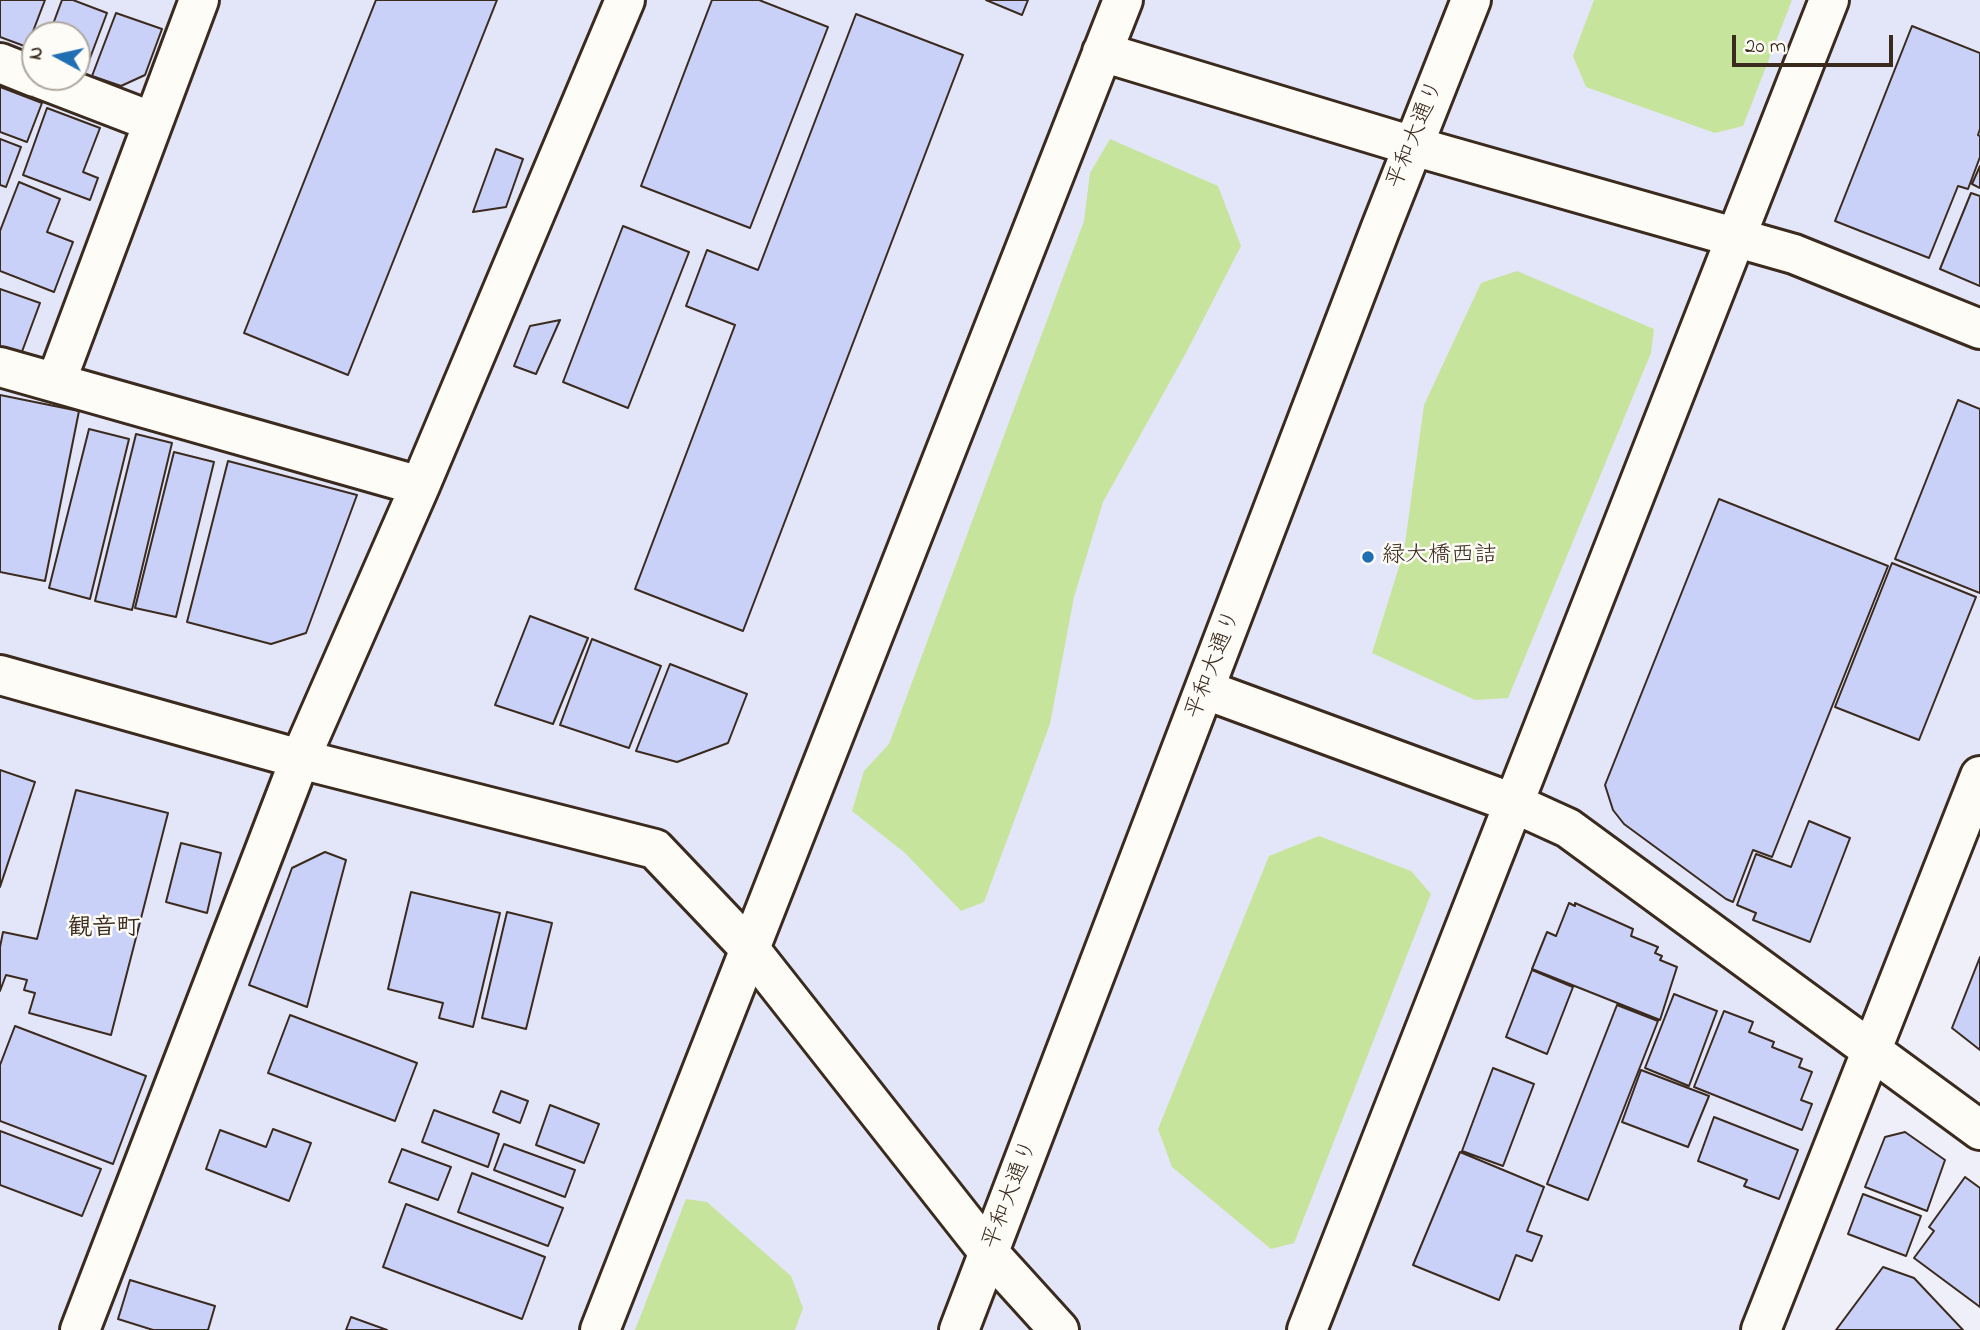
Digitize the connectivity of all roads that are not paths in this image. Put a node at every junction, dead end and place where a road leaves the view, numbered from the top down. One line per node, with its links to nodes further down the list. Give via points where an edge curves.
1 (199, 0): 10 (street)
2 (625, 0): 16 (street)
3 (1123, 0): 6 (street)
4 (1471, 0): 11 (street, 平和大通り)
5 (1829, 0): 12 (street)
6 (1102, 52): 11 (street); 22 (street)
7 (0, 63): 8 (street)
8 (21, 71)
9 (72, 91): 10 (street)
10 (153, 122): 15 (street)
11 (1413, 146): 12 (street); 18 (street, 平和大通り)
12 (1734, 238): 13 (street, via 1794,254); 21 (street)
13 (1980, 329)
14 (0, 367): 15 (street)
15 (56, 382): 16 (street)
16 (420, 486): 19 (street)
17 (0, 676): 19 (street)
18 (1206, 690): 21 (street); 25 (street, 平和大通り)
19 (300, 759): 22 (street, via 656,849); 26 (street)
20 (1980, 776): 23 (street)
21 (1513, 803): 23 (street, via 1569,828); 30 (street)
22 (748, 948): 25 (street); 27 (street)
23 (1872, 1051): 24 (street); 31 (street)
24 (1980, 1130)
25 (990, 1254): 28 (street, 平和大通り); 29 (street)
26 (80, 1330)
27 (600, 1330)
28 (959, 1330)
29 (1059, 1330)
30 (1307, 1330)
31 (1761, 1330)

